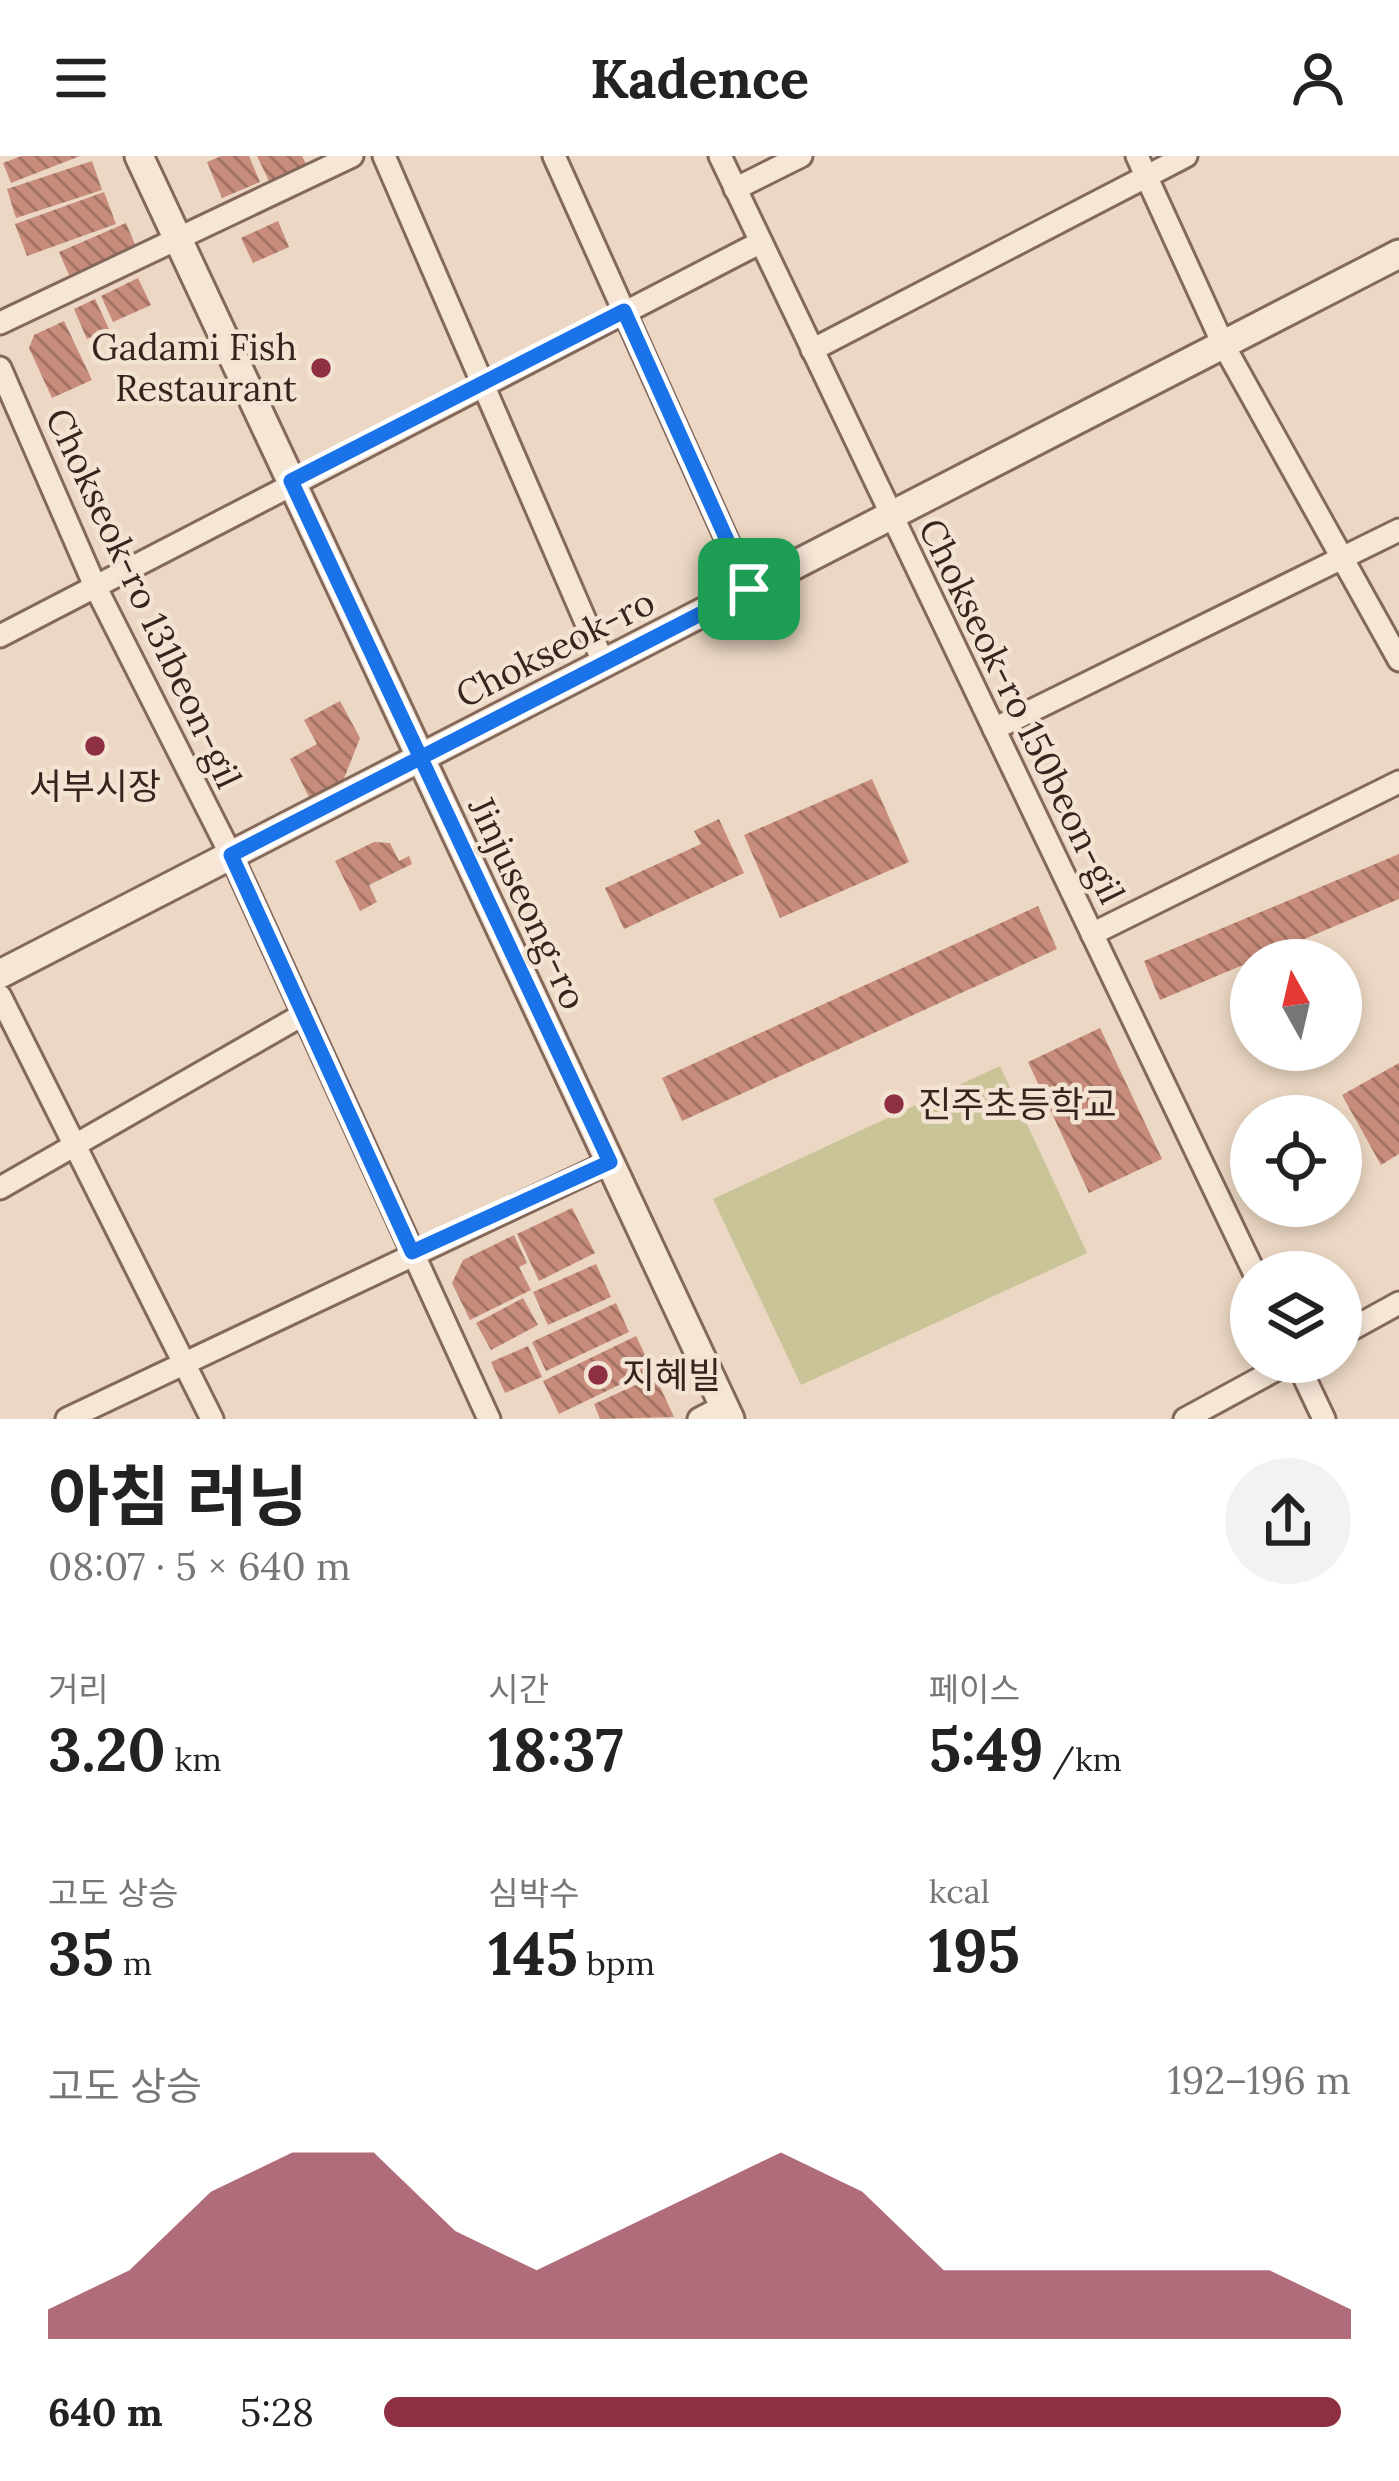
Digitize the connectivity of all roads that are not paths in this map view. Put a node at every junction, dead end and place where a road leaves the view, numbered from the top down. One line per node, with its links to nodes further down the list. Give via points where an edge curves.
1 (139, 156): 10 (street, Jinjuseong-ro)
2 (352, 156): 10 (street)
3 (384, 156): 18 (street)
4 (554, 156): 13 (street)
5 (720, 156): 9 (street, Chokseok-ro 150beon-gil)
6 (801, 156): 9 (street)
7 (1186, 156): 8 (street)
8 (1142, 166): 15 (street); 16 (street)
9 (735, 189): 11 (street, Chokseok-ro 150beon-gil)
10 (178, 242): 14 (street); 19 (street, Jinjuseong-ro)
11 (761, 242): 13 (street); 16 (street, Chokseok-ro 150beon-gil)
12 (1399, 254): 15 (street, Chokseok-ro)
13 (624, 311): 18 (street); 24 (street)
14 (0, 322)
15 (1223, 344): 20 (street, Chokseok-ro); 22 (street)
16 (812, 350): 20 (street, Chokseok-ro 150beon-gil)
17 (0, 368): 23 (street, Chokseok-ro 131beon-gil)
18 (480, 385): 19 (street); 27 (street)
19 (291, 481): 23 (street); 29 (street, Jinjuseong-ro)
20 (892, 515): 24 (street, Chokseok-ro); 28 (street, Chokseok-ro 150beon-gil)
21 (1399, 530): 22 (street)
22 (1342, 558): 26 (street); 28 (street)
23 (94, 586): 25 (street); 31 (street, Chokseok-ro 131beon-gil)
24 (749, 589): 27 (street, Chokseok-ro)
25 (0, 636)
26 (1399, 660)
27 (604, 664): 29 (street, Chokseok-ro)
28 (994, 729): 32 (street, Chokseok-ro 150beon-gil)
29 (421, 758): 31 (street, Chokseok-ro); 37 (street, Jinjuseong-ro)
30 (1399, 782): 32 (street)
31 (231, 855): 33 (street, Chokseok-ro); 35 (street, Chokseok-ro 131beon-gil)
32 (1092, 934): 39 (street, Chokseok-ro 150beon-gil)
33 (0, 974)
34 (0, 996): 36 (street)
35 (304, 1013): 36 (street); 40 (street, Chokseok-ro 131beon-gil)
36 (76, 1145): 38 (street); 43 (street)
37 (610, 1162): 40 (street); 46 (street, Jinjuseong-ro)
38 (0, 1188)
39 (1244, 1251)
40 (412, 1252): 43 (street); 49 (street, Chokseok-ro 131beon-gil)
41 (1399, 1304): 42 (street)
42 (1362, 1324)
43 (186, 1363): 47 (street); 48 (street)
44 (1253, 1383): 50 (street)
45 (1304, 1383): 51 (street)
46 (718, 1415)
47 (67, 1419)
48 (212, 1419)
49 (489, 1419)
50 (1185, 1419)
51 (1324, 1419)

